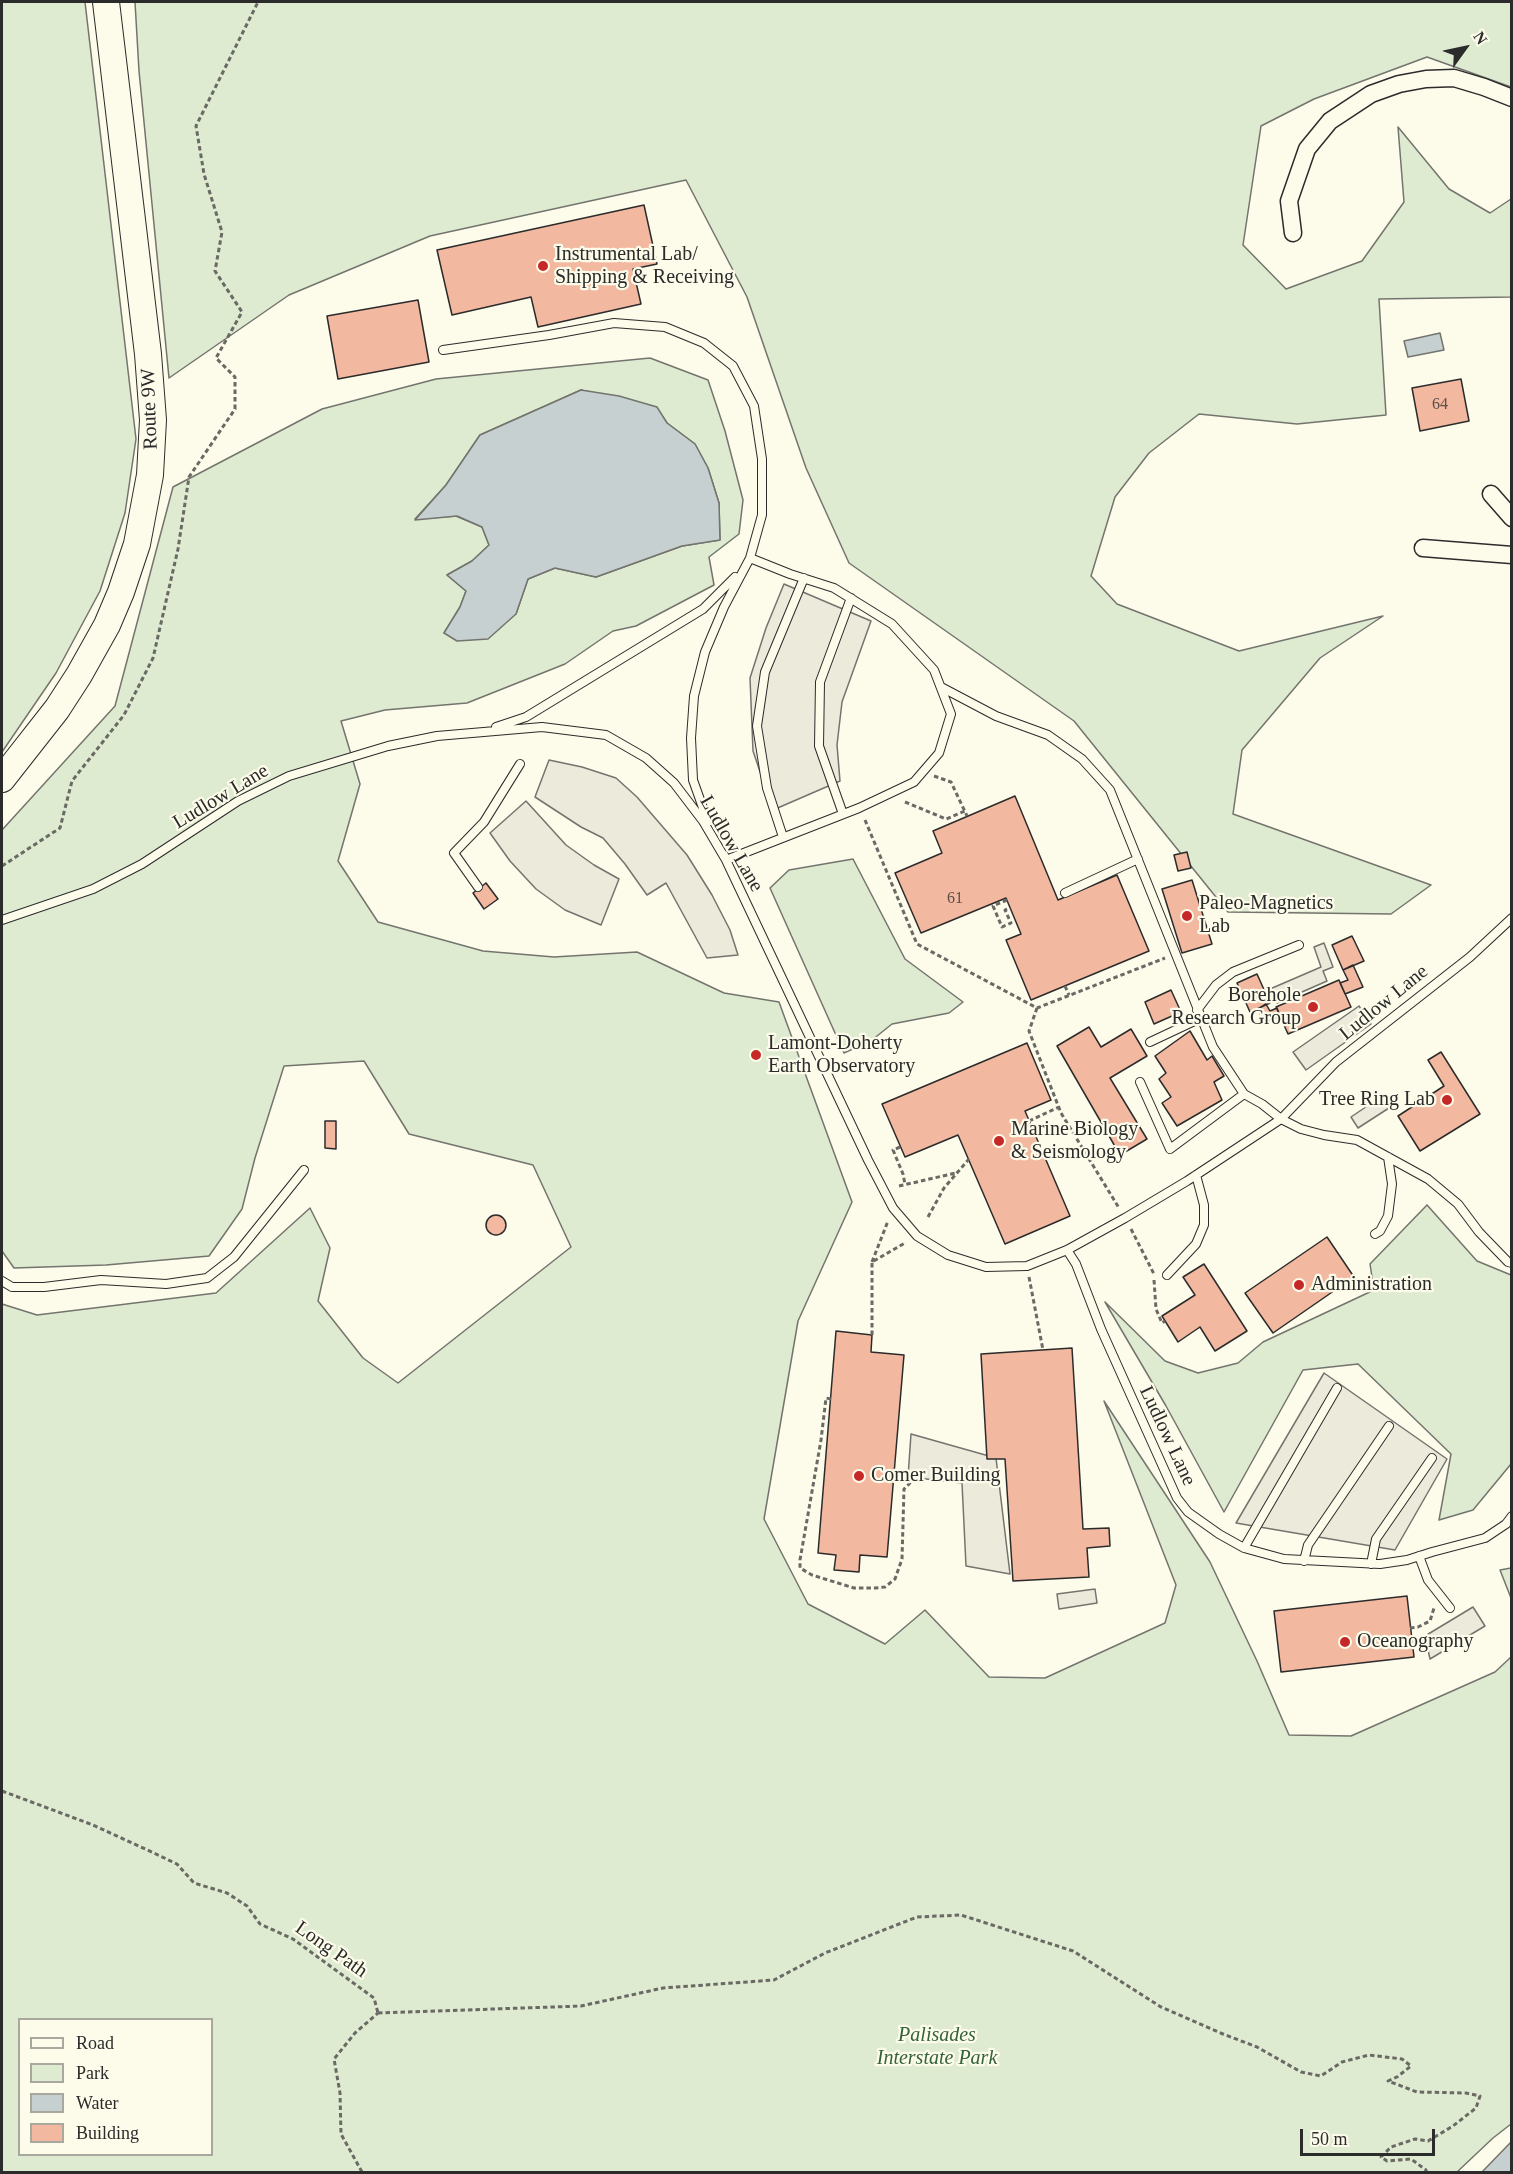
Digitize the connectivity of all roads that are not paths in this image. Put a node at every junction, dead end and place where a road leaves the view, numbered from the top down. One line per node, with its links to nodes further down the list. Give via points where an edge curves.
1 (106, 2): 15 (main road, Route 9W, via 148,354 153,420 150,475 138,544 107,625 57,709)
2 (1512, 98): 3 (street, via 1454,78 1399,84 1371,94 1330,121 1307,149 1289,201)
3 (1293, 233)
4 (443, 350): 9 (lane, via 614,323 665,327 704,343 732,366 754,406 762,459 762,515)
5 (1491, 494): 6 (street)
6 (1512, 518)
7 (1423, 548): 8 (street)
8 (1512, 555)
9 (750, 558): 10 (lane); 13 (lane, via 703,609 526,717); 19 (lane, via 705,652 694,696 693,780)
10 (804, 578): 11 (lane); 17 (lane, via 765,672 757,726 767,788)
11 (851, 598): 12 (lane, via 892,624 934,670); 16 (lane, via 820,682 819,746)
12 (941, 687): 16 (lane, via 951,714 939,753 914,782); 18 (lane, via 996,716 1048,735 1082,759 1110,790)
13 (487, 731): 19 (lane, Ludlow Lane, via 542,727 606,735 646,758 674,783); 23 (lane, Ludlow Lane, via 388,746 289,776 238,801 142,864 93,889)
14 (520, 764): 20 (lane, via 484,822 454,853)
15 (2, 779)
16 (843, 814): 17 (lane)
17 (783, 837): 19 (lane)
18 (1138, 859): 21 (lane); 25 (lane)
19 (726, 860): 34 (lane, Ludlow Lane, via 868,1160 893,1208 917,1236 948,1255 986,1268 1028,1266)
20 (478, 887)
21 (1065, 893)
22 (1512, 918): 29 (lane, Ludlow Lane, via 1470,957 1336,1062)
23 (2, 920)
24 (1299, 945): 25 (lane, via 1233,972 1216,985)
25 (1199, 1014): 26 (lane); 28 (lane, via 1213,1047)
26 (1150, 1042)
27 (1140, 1082): 28 (lane, via 1170,1149)
28 (1244, 1094): 29 (lane)
29 (1281, 1119): 30 (lane, via 1324,1136 1357,1140); 32 (lane, Ludlow Lane)
30 (1388, 1157): 33 (lane, via 1392,1184 1389,1207 1380,1231); 35 (lane, via 1428,1179 1458,1204 1479,1232)
31 (304, 1170): 37 (lane, via 234,1257 207,1278 166,1284 101,1280 44,1287 12,1287)
32 (1196, 1175): 34 (lane, Ludlow Lane); 36 (lane, via 1204,1205 1204,1226 1196,1244)
33 (1375, 1234)
34 (1067, 1250): 42 (lane, Ludlow Lane, via 1177,1498 1188,1512)
35 (1512, 1263)
36 (1167, 1275)
37 (2, 1281)
38 (1337, 1388): 42 (lane)
39 (1389, 1426): 44 (lane, via 1308,1545)
40 (1432, 1458): 45 (lane, via 1376,1539)
41 (1512, 1516): 43 (lane, Ludlow Lane, via 1485,1538)
42 (1244, 1548): 44 (lane, Ludlow Lane)
43 (1419, 1556): 45 (lane, Ludlow Lane); 46 (lane, via 1428,1580)
44 (1304, 1561): 45 (lane, Ludlow Lane)
45 (1371, 1564)
46 (1450, 1608)

